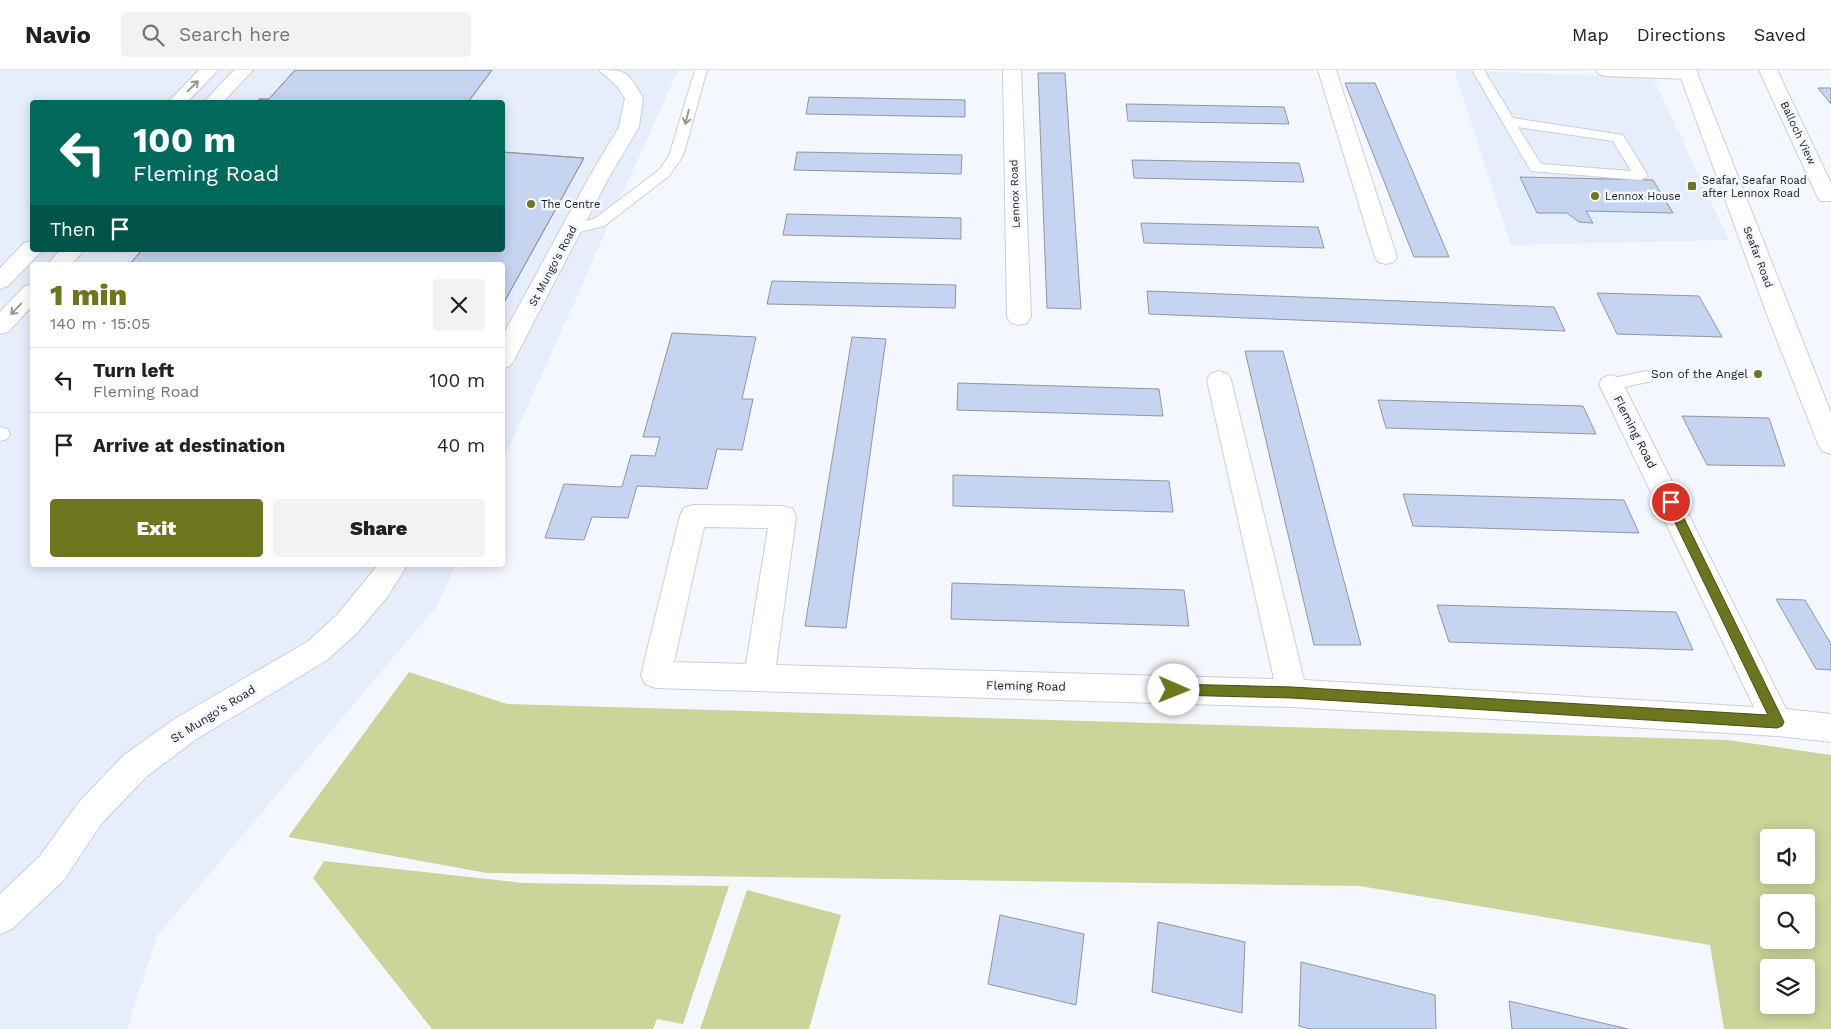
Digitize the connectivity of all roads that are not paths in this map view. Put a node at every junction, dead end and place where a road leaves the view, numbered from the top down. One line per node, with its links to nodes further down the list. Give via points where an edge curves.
1 (209, 70): 11 (street, one-way to 1)
2 (244, 70): 12 (street)
3 (608, 70): 15 (street, St Mungo's Road, via 624,82 634,98 629,127)
4 (701, 70): 15 (lane, one-way to 15, via 676,156 664,173 599,223)
5 (1012, 70): 22 (street, Lennox Road)
6 (1327, 70): 18 (street)
7 (1478, 70): 13 (lane)
8 (1605, 70): 10 (street)
9 (1768, 70): 14 (street, Balloch View)
10 (1688, 72): 28 (street, Seafar Road)
11 (179, 100)
12 (215, 100)
13 (1507, 121): 13 (lane, via 1536,168 1641,176 1618,138)
14 (1827, 196)
15 (572, 229): 24 (street, St Mungo's Road)
16 (30, 250): 20 (street)
17 (71, 252): 19 (street)
18 (1386, 256)
19 (61, 262)
20 (0, 281)
21 (30, 294): 23 (street, one-way to 23)
22 (1019, 317)
23 (0, 326)
24 (505, 354)
25 (1646, 377): 27 (lane)
26 (1219, 380): 31 (street)
27 (1611, 384): 32 (street, Fleming Road)
28 (1831, 444)
29 (392, 567): 34 (street, St Mungo's Road, via 354,617 317,651 186,728 135,766 90,813 52,868)
30 (759, 679): 30 (street, Fleming Road, via 656,676 693,516 783,517); 31 (street, Fleming Road)
31 (1292, 693): 32 (street, Fleming Road)
32 (1777, 722): 33 (street, Fleming Road)
33 (1831, 728)
34 (0, 917)

